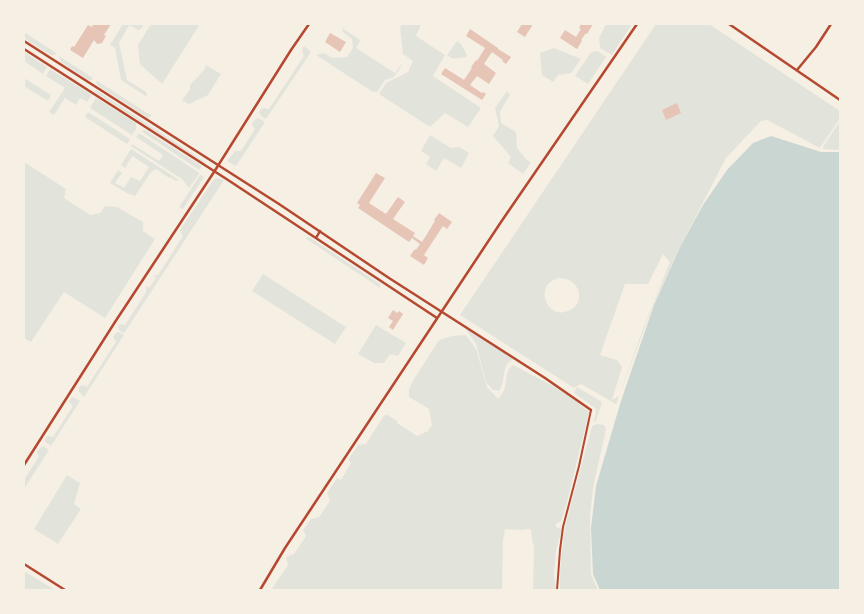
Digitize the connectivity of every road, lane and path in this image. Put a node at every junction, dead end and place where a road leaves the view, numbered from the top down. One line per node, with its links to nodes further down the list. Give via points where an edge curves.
1 (309, 24): 11 (street)
2 (637, 24): 17 (street)
3 (729, 24): 9 (street)
4 (831, 24): 9 (street)
5 (24, 41): 7 (street)
6 (24, 49): 8 (street)
7 (54, 60): 8 (street); 11 (street)
8 (50, 66): 12 (street)
9 (797, 70): 10 (street)
10 (840, 100)
11 (218, 165): 12 (street); 13 (street)
12 (214, 172): 14 (street); 20 (street)
13 (320, 231): 14 (street); 15 (street)
14 (316, 238): 16 (street)
15 (389, 278): 16 (street); 17 (street)
16 (385, 284): 18 (street)
17 (442, 312): 18 (street); 19 (street)
18 (437, 318): 23 (street)
19 (591, 410): 24 (street, via 563,527)
20 (24, 465)
21 (24, 564): 22 (street)
22 (65, 590)
23 (260, 590)
24 (557, 590)

